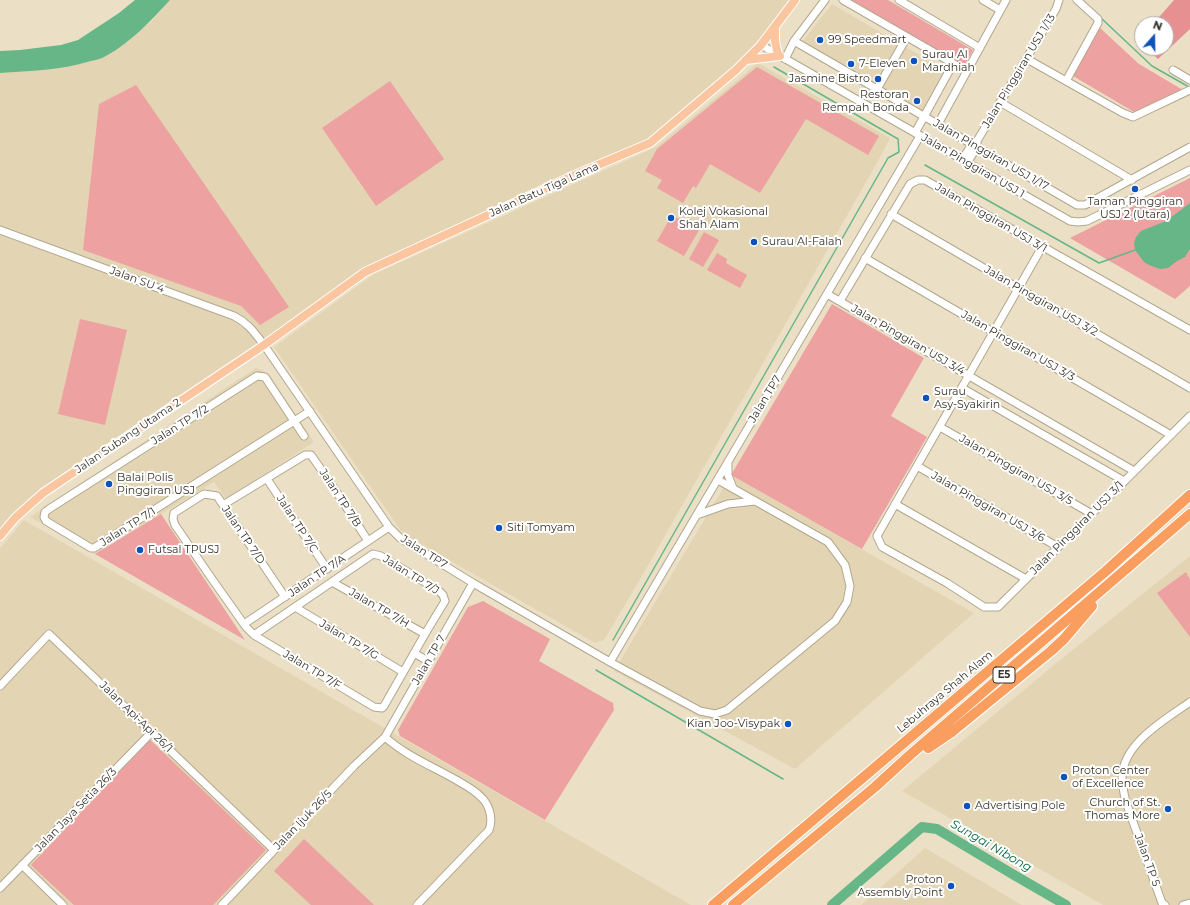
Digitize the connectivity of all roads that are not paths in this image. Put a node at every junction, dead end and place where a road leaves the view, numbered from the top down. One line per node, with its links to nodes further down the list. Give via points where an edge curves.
1 (795, 0): 10 (main road, Jalan Batu Tiga Lama)
2 (825, 0): 12 (street)
3 (844, 0): 11 (street)
4 (899, 0): 14 (street)
5 (983, 0): 9 (street)
6 (1006, 0): 9 (street)
7 (1059, 0): 16 (street, Jalan Pinggiran USJ 1/13, via 1056,10)
8 (1077, 0): 22 (street, via 1098,19 1098,23)
9 (1000, 10): 14 (street)
10 (775, 28): 13 (main road, Jalan Batu Tiga Lama); 15 (main road, via 775,41)
11 (907, 37): 18 (street); 23 (street)
12 (794, 41): 15 (street); 23 (street, Jalan Pinggiran USJ 1/17)
13 (761, 45): 15 (street, Jalan Pinggiran USJ 1); 17 (main road, Jalan Batu Tiga Lama)
14 (980, 48): 27 (street)
15 (781, 56): 17 (main road); 28 (street, Jalan Pinggiran USJ 1)
16 (1027, 59): 22 (street); 25 (street, Jalan Pinggiran USJ 1/13)
17 (746, 60): 43 (main road, Jalan Batu Tiga Lama, via 650,143 365,272)
18 (953, 64): 19 (street); 26 (street, Jalan TP7)
19 (960, 68)
20 (1173, 70): 21 (street)
21 (1190, 80)
22 (1066, 81): 24 (street, via 1133,117)
23 (877, 89): 26 (street, Jalan Pinggiran USJ 1/17)
24 (1190, 90)
25 (1000, 102): 29 (street, Jalan Pinggiran USJ 1/13); 33 (street)
26 (924, 116): 27 (street, Jalan Pinggiran USJ 1/17); 28 (street, Jalan TP7)
27 (938, 124): 29 (street, Jalan Pinggiran USJ 1/17)
28 (918, 135): 31 (street, Jalan Pinggiran USJ 1); 39 (street, Jalan TP7)
29 (975, 144): 31 (street, Jalan Pinggiran USJ 1/13); 33 (street, Jalan Pinggiran USJ 1/17, via 1077,204 1085,206)
30 (1190, 148): 33 (street, Jalan Pinggiran USJ 1/17)
31 (965, 162): 32 (street, Jalan Pinggiran USJ 1, via 1070,221 1078,222 1087,221)
32 (1190, 170)
33 (1132, 180)
34 (892, 214): 36 (street, Jalan Pinggiran USJ 3/1, via 910,184 925,180); 37 (street, Jalan Pinggiran USJ 3/1); 38 (street, Jalan Pinggiran USJ 3/2)
35 (0, 230): 43 (street, Jalan SU 4, via 234,316 249,326)
36 (1042, 247): 38 (street); 41 (street, Jalan Pinggiran USJ 3/1)
37 (865, 258): 40 (street, Jalan Pinggiran USJ 3/1); 42 (street, Jalan Pinggiran USJ 3/3)
38 (1019, 288): 42 (street); 46 (street, Jalan Pinggiran USJ 3/2)
39 (827, 294): 40 (street, Jalan Pinggiran USJ 3/4); 53 (street, Jalan TP7)
40 (840, 301): 44 (street, Jalan Pinggiran USJ 3/4)
41 (1190, 330)
42 (994, 332): 44 (street); 51 (street, Jalan Pinggiran USJ 3/3)
43 (264, 345): 47 (street, Jalan TP7); 70 (main road, Jalan Subang Utama 2, via 43,493 15,518)
44 (969, 376): 45 (street); 55 (street, Jalan Pinggiran USJ 3/4)
45 (962, 388): 50 (street); 58 (street, Jalan Pinggiran USJ 3/4)
46 (1190, 388)
47 (310, 411): 49 (street, Jalan TP 7/1); 69 (street, Jalan TP7)
48 (1190, 416): 51 (street, Jalan Pinggiran USJ 3/1)
49 (294, 421): 52 (street, Jalan TP 7/2); 68 (street, Jalan TP 7/1, via 94,548); 68 (street, Jalan TP 7/2, via 265,377 258,376 49,509 44,515)
50 (940, 426): 54 (street); 65 (street, Jalan Pinggiran USJ 3/5)
51 (1171, 435): 55 (street, Jalan Pinggiran USJ 3/1)
52 (304, 436)
53 (728, 462): 57 (street, Jalan TP7); 59 (street, via 728,475)
54 (917, 466): 63 (street); 72 (street, Jalan Pinggiran USJ 3/6)
55 (1134, 471): 58 (street, Jalan Pinggiran USJ 3/1)
56 (267, 479): 64 (street); 71 (street, Jalan TP 7/B, via 305,455 311,455); 73 (street, Jalan TP 7/C)
57 (718, 480): 59 (street, Jalan TP7); 67 (street, Jalan TP7)
58 (1124, 481): 65 (street, Jalan Pinggiran USJ 3/1)
59 (733, 488): 61 (street, Jalan TP7)
60 (1190, 495): 97 (highway, Lebuhraya Shah Alam / E5, via 1106,571)
61 (755, 501): 67 (street, via 728,504); 84 (street, Jalan TP7, via 828,542 845,565 850,586 847,602 835,621 727,710 715,714 700,711)
62 (191, 502): 64 (street, Jalan TP 7/D, via 204,494 211,494 217,496); 79 (street, Jalan TP 7/F, via 174,514 175,525)
63 (895, 504): 74 (street); 74 (street, Jalan Pinggiran USJ 3/1, via 877,536 882,547 984,607 998,607)
64 (223, 505): 77 (street, Jalan TP 7/D)
65 (1092, 514): 72 (street, Jalan Pinggiran USJ 3/1)
66 (1190, 514): 98 (highway, E5, via 875,787)
67 (697, 515): 84 (street, Jalan TP7)
68 (46, 520)
69 (389, 527): 71 (street, Jalan TP 7/A); 76 (street, Jalan TP7, via 400,538)
70 (0, 536)
71 (368, 541): 73 (street, Jalan TP 7/A)
72 (1058, 547): 74 (street, Jalan Pinggiran USJ 3/1)
73 (327, 569): 77 (street, Jalan TP 7/A)
74 (1026, 579)
75 (332, 582): 78 (street); 80 (street, Jalan TP 7/H); 80 (street, Jalan TP 7/J, via 373,554 381,556 443,595 445,601)
76 (473, 583): 83 (street, Jalan TP 7); 84 (street, Jalan TP7)
77 (285, 597): 79 (street, Jalan TP 7/A)
78 (295, 607): 81 (street); 85 (street, Jalan TP 7/G)
79 (244, 624): 81 (street, Jalan TP 7/F)
80 (425, 634): 82 (street)
81 (254, 635): 85 (street, Jalan TP 7/F, via 374,707 384,706)
82 (414, 653): 83 (street); 85 (street)
83 (428, 661): 89 (street, Jalan TP 7)
84 (610, 662)
85 (403, 672)
86 (0, 686): 88 (street, Jalan Api-Api 26/1, via 49,634)
87 (1190, 702): 99 (street, Jalan TP 5, via 1155,727 1134,747 1122,778 1127,806 1162,903)
88 (152, 733): 90 (street, Jalan Api-Api 26/1); 91 (street, Jalan Jaya Setia 26/3)
89 (385, 737): 90 (street, Jalan Ijuk 26/5); 96 (street, via 396,747 477,792 488,807 491,824 489,830)
90 (274, 850): 95 (street, Jalan Ijuk 26/5)
91 (22, 865): 92 (street, Jalan Jaya Setia 26/3); 94 (street)
92 (0, 888)
93 (1190, 902): 100 (street)
94 (61, 904)
95 (222, 905)
96 (417, 905)
97 (713, 905)
98 (733, 905)
99 (1165, 905)
100 (1183, 905)

